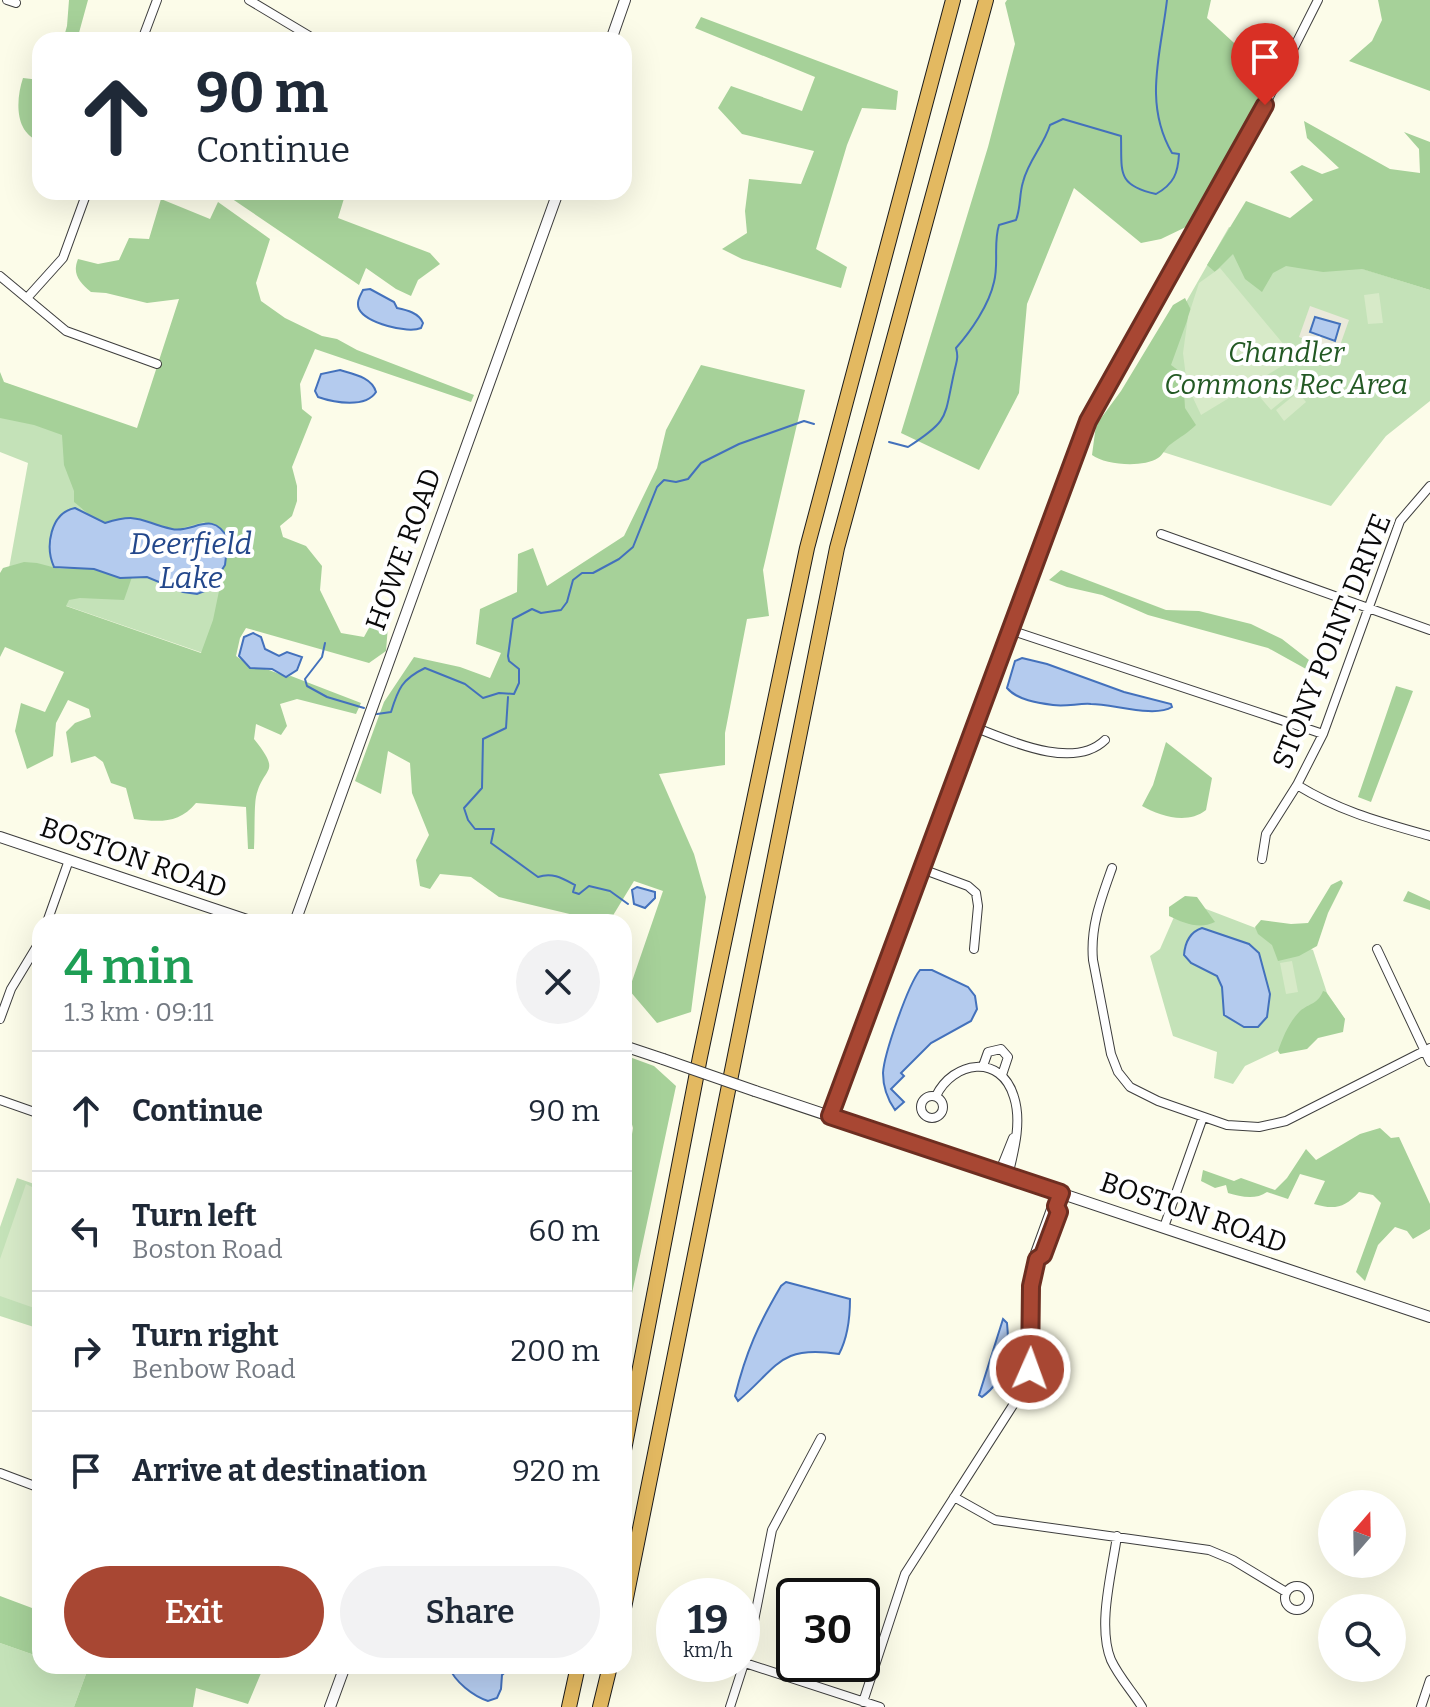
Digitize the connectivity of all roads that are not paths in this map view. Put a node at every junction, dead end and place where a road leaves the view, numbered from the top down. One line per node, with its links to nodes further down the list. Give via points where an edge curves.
1 (157, 0): 7 (street)
2 (249, 0): 8 (street)
3 (625, 0): 9 (street)
4 (953, 0): 51 (highway, via 807,548)
5 (986, 0): 57 (highway, via 837,548)
6 (1318, 0): 18 (street, via 1255,125 1088,421)
7 (145, 32)
8 (303, 32)
9 (614, 32)
10 (84, 200): 13 (street, via 63,258)
11 (555, 200): 32 (street, HOWE ROAD)
12 (0, 276): 13 (street)
13 (27, 298): 14 (street, via 66,331)
14 (157, 364)
15 (1430, 486): 17 (street, STONY POINT DRIVE, via 1400,521)
16 (1161, 534): 17 (street)
17 (1369, 608): 19 (street); 21 (street, STONY POINT DRIVE)
18 (1010, 630): 20 (street); 21 (street)
19 (1430, 630)
20 (974, 727): 22 (street, via 1049,752 1086,751); 29 (street)
21 (1323, 734): 23 (street, STONY POINT DRIVE)
22 (1105, 740)
23 (1297, 785): 24 (street, via 1329,804); 26 (street, STONY POINT DRIVE, via 1266,834)
24 (1430, 835)
25 (0, 837): 27 (street, BOSTON ROAD)
26 (1262, 859)
27 (69, 860): 30 (street); 31 (street, BOSTON ROAD)
28 (1112, 868): 46 (street, via 1092,945 1111,1054 1118,1072 1143,1096)
29 (922, 869): 33 (street, via 976,893); 45 (street)
30 (50, 914)
31 (229, 914)
32 (298, 914)
33 (974, 949)
34 (1377, 949): 38 (street)
35 (32, 954): 36 (street)
36 (0, 1019)
37 (632, 1049): 45 (street, BOSTON ROAD, bridge)
38 (1427, 1050): 39 (street); 46 (street, via 1286,1121 1243,1127)
39 (1430, 1062)
40 (983, 1066): 41 (street); 41 (street, via 988,1052 1001,1049 1008,1057); 42 (street, via 949,1078)
41 (1002, 1075): 47 (street, via 1017,1109)
42 (936, 1096)
43 (0, 1100): 44 (street)
44 (32, 1111)
45 (830, 1116): 47 (street, BOSTON ROAD)
46 (1203, 1117): 49 (street)
47 (1003, 1174): 48 (street, BOSTON ROAD)
48 (1061, 1193): 49 (street, BOSTON ROAD); 55 (street, via 1031,1286 1028,1378)
49 (1164, 1227): 50 (street, BOSTON ROAD)
50 (1430, 1317)
51 (632, 1409)
52 (821, 1438): 58 (street, via 772,1530)
53 (0, 1473): 54 (street)
54 (32, 1485)
55 (954, 1497): 56 (street, via 995,1520); 66 (street, via 900,1585)
56 (1117, 1536): 59 (street, via 1209,1550); 72 (street, via 1107,1643 1115,1666)
57 (632, 1568)
58 (760, 1589)
59 (1286, 1592)
60 (760, 1668): 66 (street)
61 (342, 1674): 67 (street)
62 (576, 1674): 68 (highway)
63 (608, 1674): 69 (highway)
64 (1430, 1680): 73 (street)
65 (739, 1682): 70 (street)
66 (863, 1702): 71 (street)
67 (330, 1707)
68 (569, 1707)
69 (600, 1707)
70 (730, 1707)
71 (880, 1707)
72 (1142, 1707)
73 (1421, 1707)

